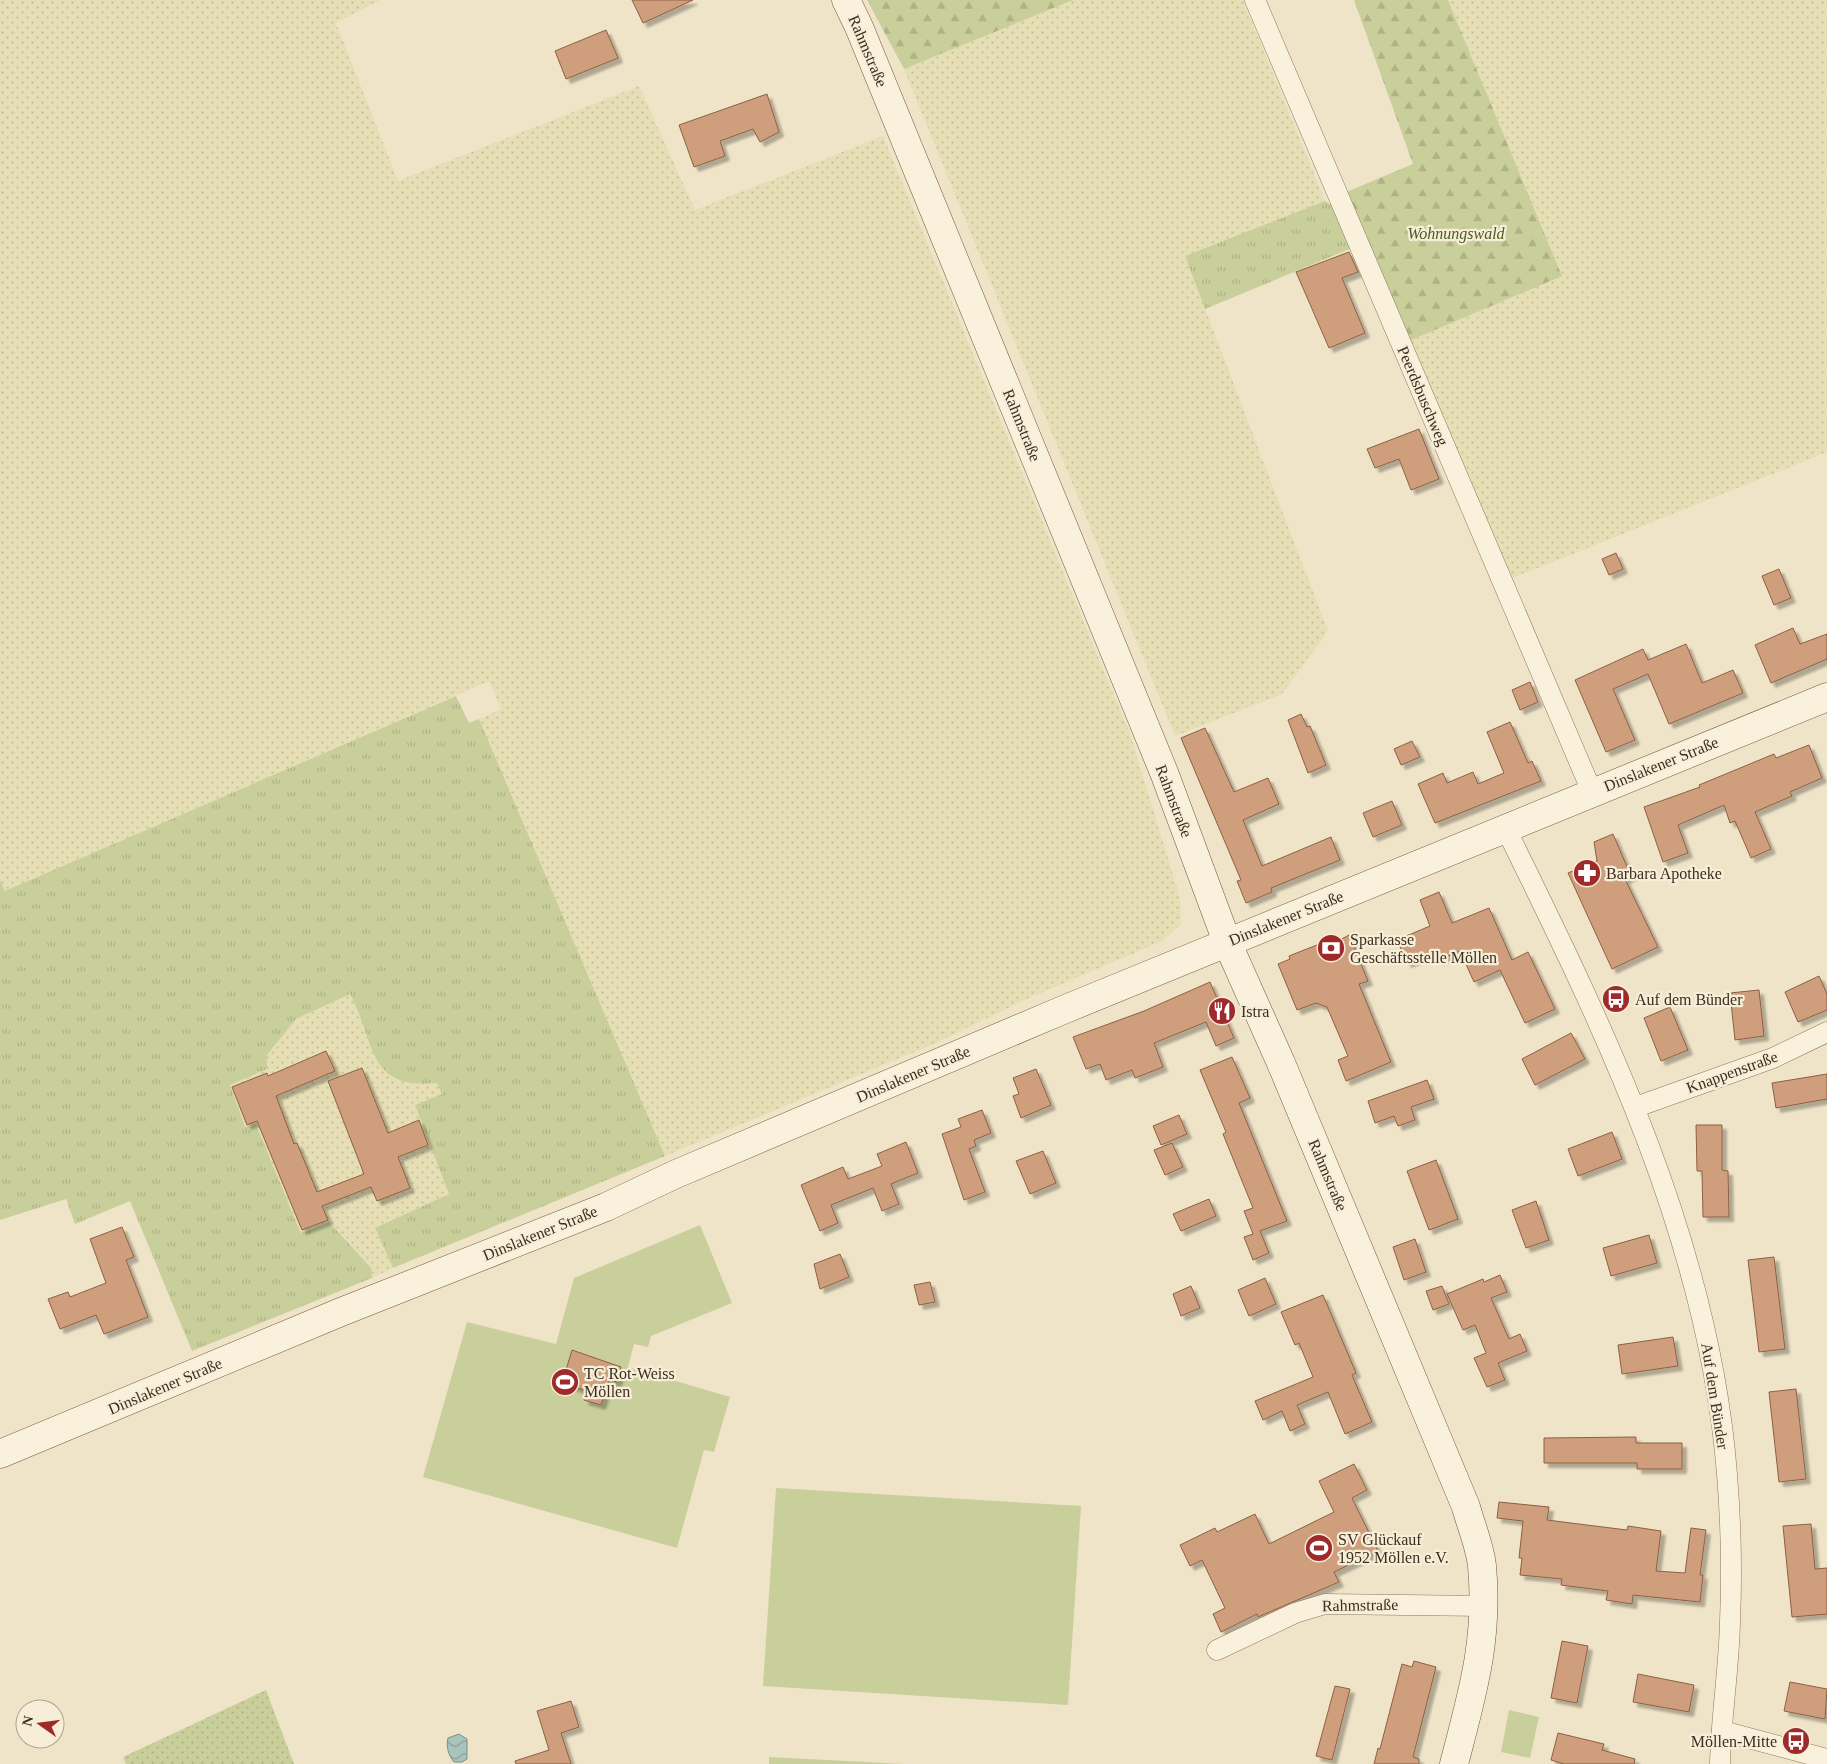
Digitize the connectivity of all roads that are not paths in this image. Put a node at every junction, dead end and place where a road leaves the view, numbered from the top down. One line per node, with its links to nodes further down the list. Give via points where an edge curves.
1 (846, 0): 6 (main road, Rahmstraße, via 1165,775)
2 (1255, 0): 4 (street, Peerdsbuschweg)
3 (1827, 697): 4 (main road, Dinslakener Straße)
4 (1592, 792): 5 (main road, Dinslakener Straße)
5 (1505, 828): 6 (main road, Dinslakener Straße); 8 (street, Auf dem Bünder)
6 (1227, 942): 9 (main road, Dinslakener Straße, via 685,1170 606,1207); 10 (main road, Rahmstraße, via 1281,1063 1466,1507 1482,1564)
7 (1827, 1032): 8 (street, Knappenstraße, via 1773,1058)
8 (1636, 1107): 12 (street, Auf dem Bünder, via 1682,1241 1716,1382 1730,1526 1730,1622)
9 (0, 1454)
10 (1484, 1606): 11 (street, Rahmstraße, via 1325,1604 1295,1613); 14 (main road, Rahmstraße, via 1479,1664)
11 (1216, 1650)
12 (1722, 1731): 13 (street); 15 (street, Auf dem Bünder)
13 (1827, 1759)
14 (1454, 1764)
15 (1720, 1764)

